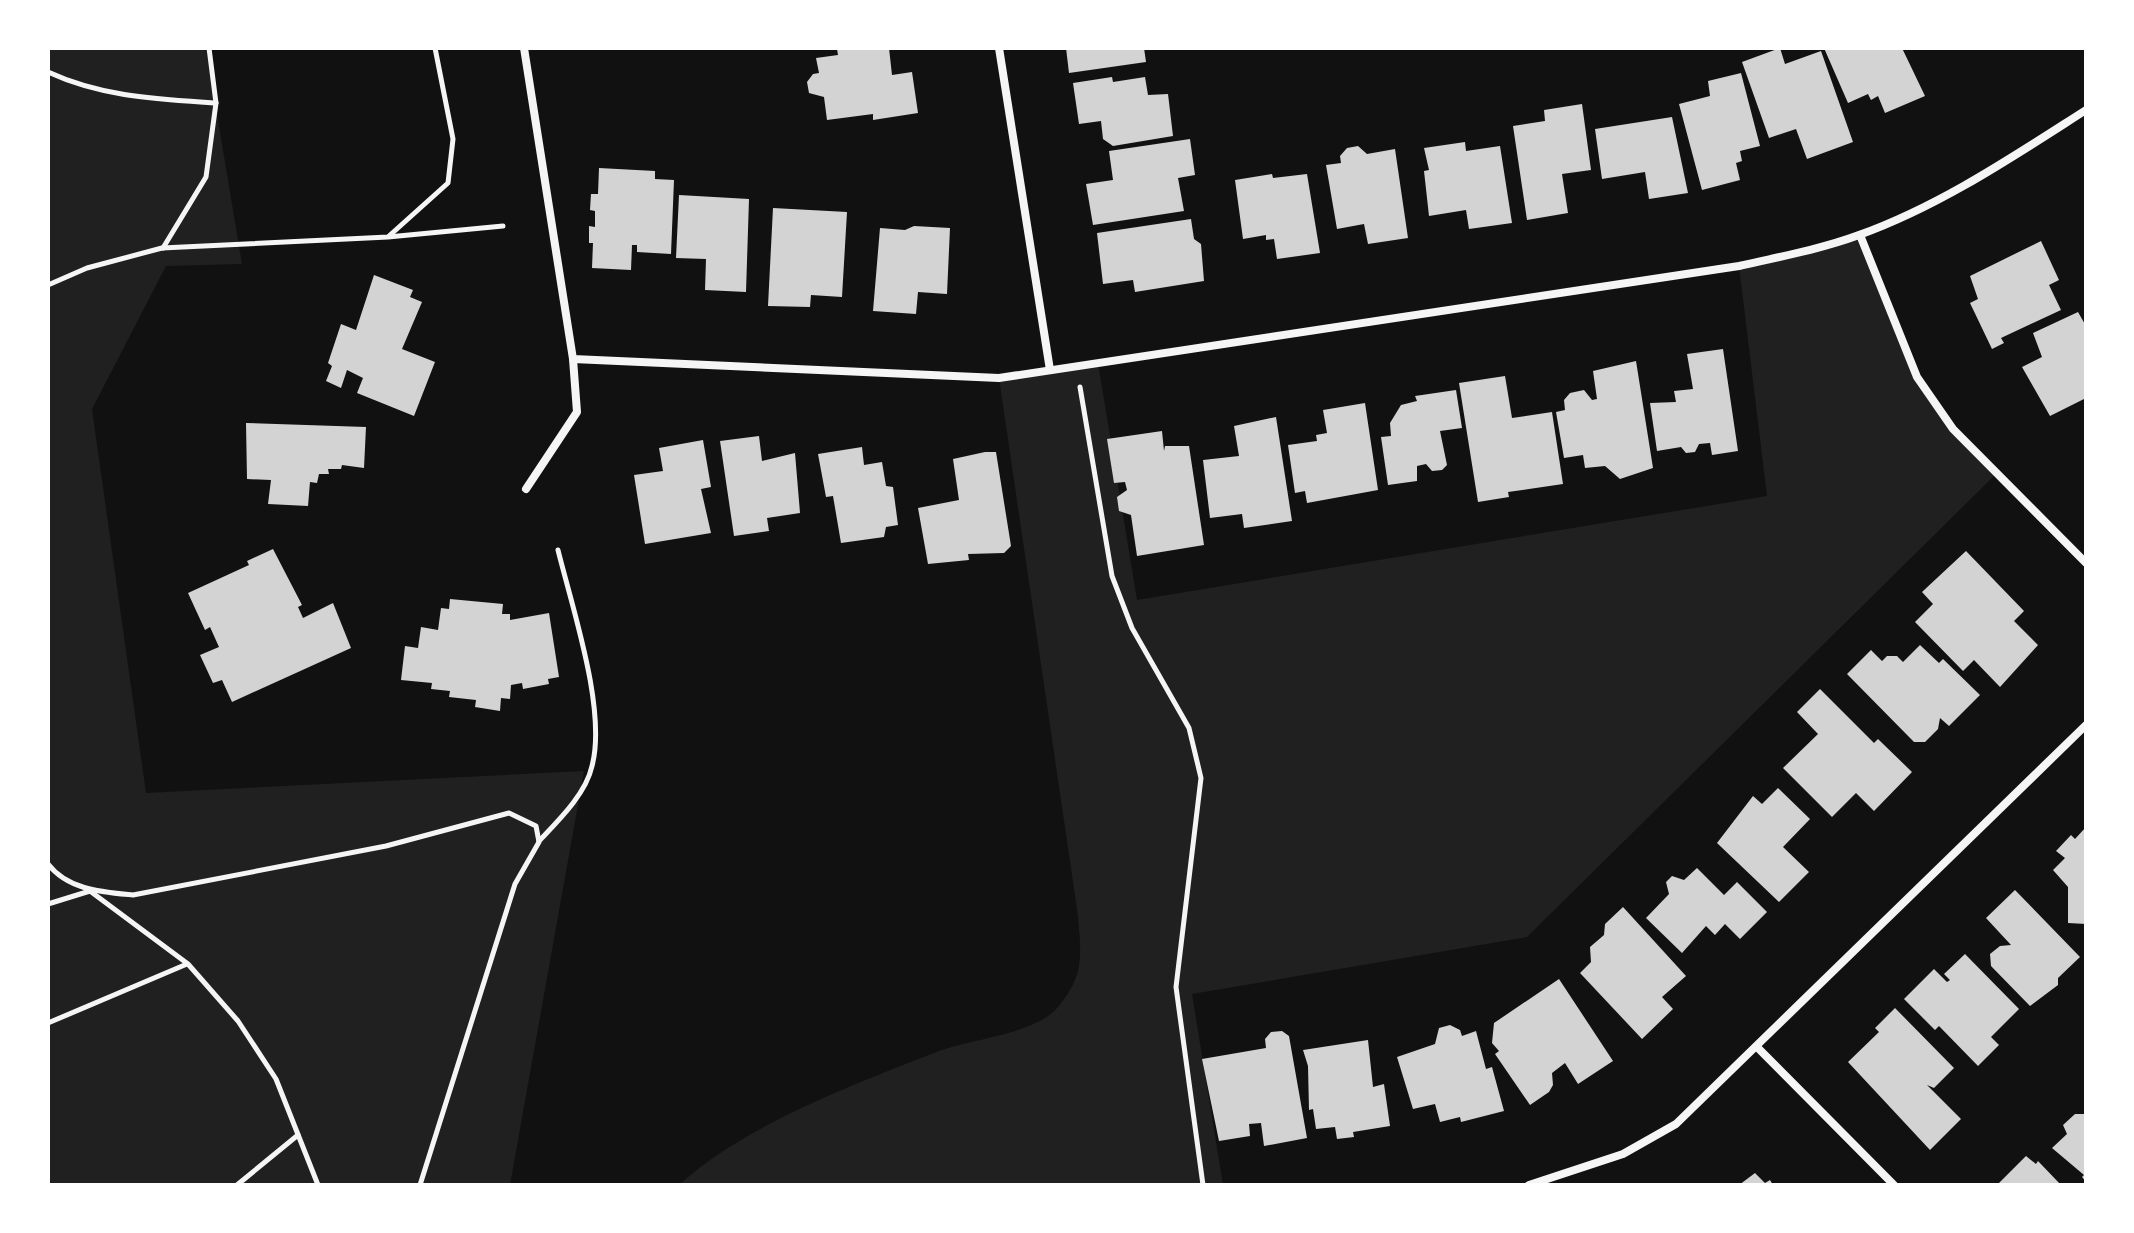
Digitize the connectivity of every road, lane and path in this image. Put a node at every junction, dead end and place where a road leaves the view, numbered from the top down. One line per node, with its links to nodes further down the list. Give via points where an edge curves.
1 (209, 48): 6 (path)
2 (435, 48): 10 (path, via 453,139 448,183)
3 (524, 48): 13 (street)
4 (999, 48): 15 (street)
5 (48, 72): 6 (path, via 121,96)
6 (216, 103): 11 (path, via 206,177)
7 (2086, 110): 9 (street, via 1953,192)
8 (503, 226): 10 (path)
9 (1860, 235): 14 (street, via 1739,266); 18 (street, via 1917,377 1953,429)
10 (388, 237): 11 (path)
11 (162, 248): 12 (path, via 87,268)
12 (48, 285)
13 (573, 359): 15 (street, via 999,378); 16 (street, via 577,412)
14 (1076, 366): 15 (street); 31 (path, via 1112,576 1132,628 1189,728 1201,778 1176,987)
15 (1050, 370)
16 (526, 489)
17 (558, 550): 20 (path, via 596,716 592,768)
18 (2086, 563)
19 (2086, 725): 26 (street)
20 (539, 842): 22 (path, via 536,826 509,813 386,846 133,895); 30 (path, via 515,884)
21 (48, 864): 22 (path, via 56,874)
22 (90, 891): 23 (path); 24 (path)
23 (48, 904)
24 (188, 964): 25 (path); 27 (path, via 238,1021 276,1079)
25 (48, 1023)
26 (1757, 1047): 32 (street, via 1676,1124 1623,1154); 33 (street)
27 (298, 1135): 28 (path); 29 (path)
28 (237, 1185)
29 (318, 1185)
30 (420, 1185)
31 (1203, 1185)
32 (1529, 1185)
33 (1894, 1185)

